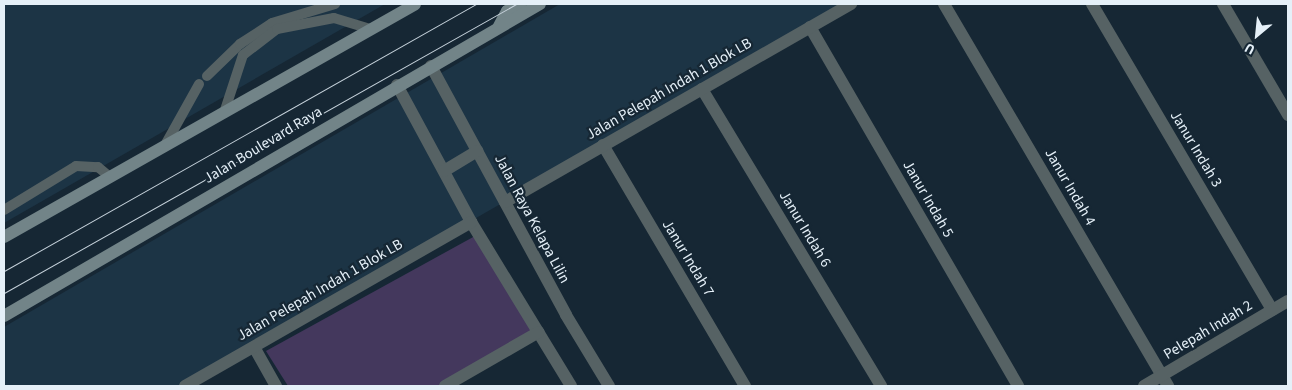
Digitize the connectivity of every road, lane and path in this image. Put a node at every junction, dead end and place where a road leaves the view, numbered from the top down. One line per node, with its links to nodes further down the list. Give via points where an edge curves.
1 (415, 4): 12 (main road)
2 (520, 4): 10 (main road, via 507,11)
3 (540, 4): 10 (main road, Jalan Boulevard Raya)
4 (851, 4): 11 (street, Jalan Pelepah Indah 1 Blok LB)
5 (944, 4): 34 (street, Janur Indah 4)
6 (1092, 4): 30 (street, Janur Indah 3)
7 (1223, 4): 19 (street)
8 (330, 6): 9 (lane); 14 (lane, via 272,23 240,44)
9 (334, 18): 12 (lane); 18 (lane, via 277,29 243,55)
10 (499, 26): 13 (main road, Jalan Boulevard Raya)
11 (810, 27): 17 (street, Jalan Pelepah Indah 1 Blok LB); 42 (street, Janur Indah 5)
12 (369, 29): 18 (main road)
13 (431, 66): 16 (main road, Jalan Boulevard Raya); 22 (street, Jalan Raya Kelapa Lilin)
14 (207, 76)
15 (199, 84): 21 (lane)
16 (397, 85): 23 (street); 31 (main road, Jalan Boulevard Raya)
17 (702, 89): 20 (street, Jalan Pelepah Indah 1 Blok LB); 41 (street, Janur Indah 6)
18 (224, 113): 21 (main road)
19 (1288, 115)
20 (603, 145): 25 (street, Jalan Pelepah Indah 1 Blok LB); 40 (street, Janur Indah 7)
21 (164, 147): 24 (main road)
22 (477, 152): 23 (street); 25 (street, Jalan Raya Kelapa Lilin)
23 (444, 172): 27 (street)
24 (110, 177): 26 (lane, via 92,165 76,166); 28 (main road)
25 (505, 202): 39 (street, Jalan Raya Kelapa Lilin)
26 (4, 210)
27 (470, 222): 32 (street); 33 (street, Jalan Pelepah Indah 1 Blok LB)
28 (4, 237)
29 (1288, 301): 30 (street, Pelepah Indah 2)
30 (1272, 310): 34 (street, Pelepah Indah 2)
31 (4, 316)
32 (539, 332): 37 (street); 38 (street)
33 (254, 347): 35 (street, Jalan Pelepah Indah 1 Blok LB); 36 (street)
34 (1165, 381): 43 (street, Pelepah Indah 2)
35 (185, 386)
36 (276, 386)
37 (445, 386)
38 (571, 386)
39 (609, 386)
40 (746, 386)
41 (881, 386)
42 (1018, 386)
43 (1144, 386)

